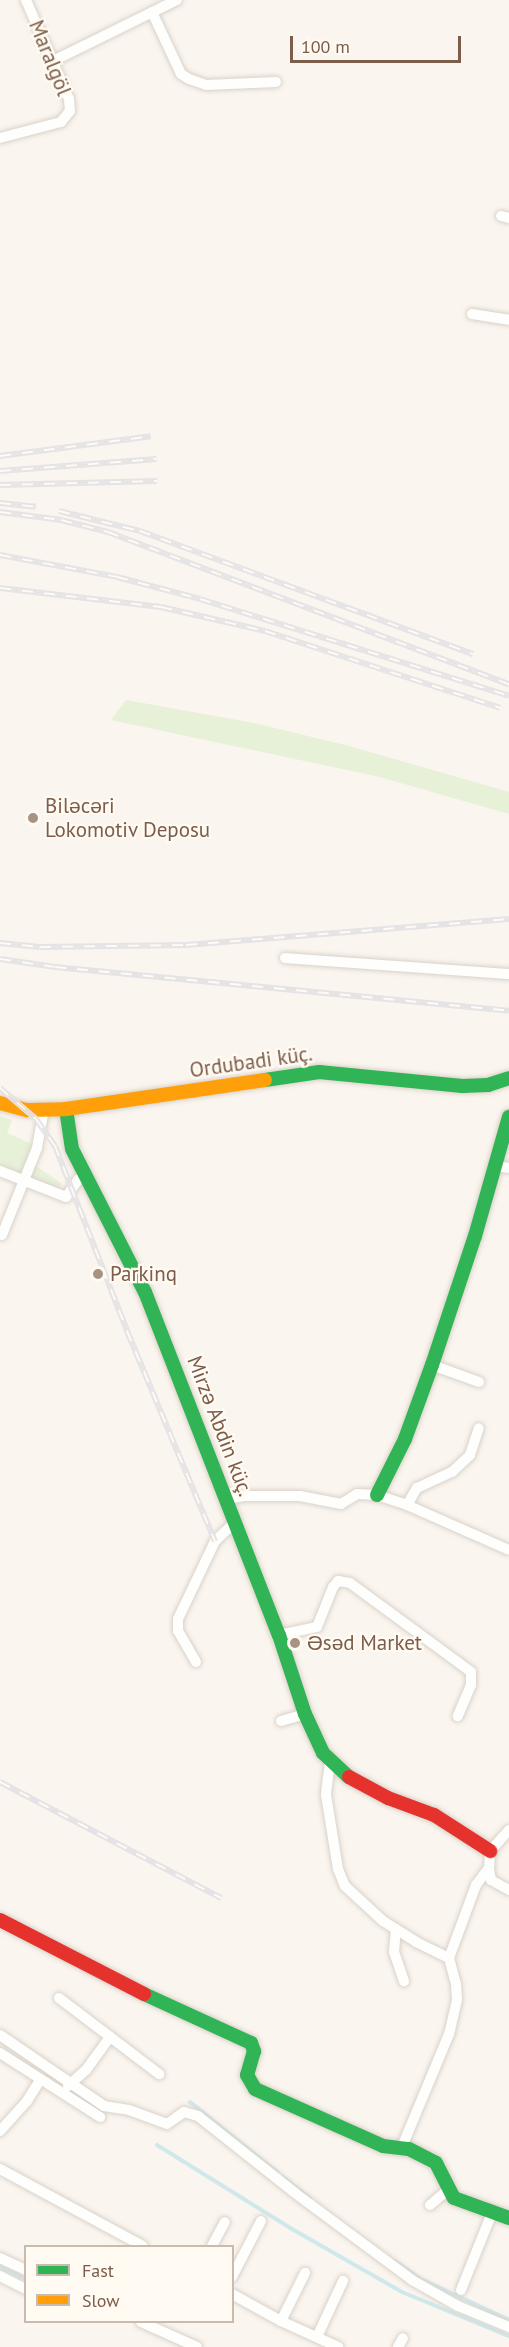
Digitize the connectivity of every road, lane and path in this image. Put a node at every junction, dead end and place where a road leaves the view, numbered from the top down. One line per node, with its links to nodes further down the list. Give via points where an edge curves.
1 (26, 0): 4 (street, Maralgöl)
2 (177, 0): 3 (street)
3 (152, 12): 4 (street); 5 (street, via 181,74 189,79 206,85)
4 (53, 61): 6 (street, Maralgöl, via 70,111 61,122)
5 (276, 82)
6 (0, 138)
7 (472, 314): 8 (street)
8 (509, 320)
9 (285, 958): 10 (street)
10 (509, 974)
11 (509, 1078): 13 (street, Ordubadi küç., via 488,1085 462,1086 319,1072)
12 (0, 1103): 14 (street, Ordubadi küç.)
13 (66, 1109): 14 (street, Ordubadi küç.); 18 (street, Mirzə Abdin küç., via 72,1149)
14 (44, 1110): 19 (street, via 39,1143)
15 (509, 1117): 16 (street)
16 (502, 1167): 21 (street)
17 (0, 1171): 19 (street)
18 (86, 1174): 19 (street, via 66,1197); 25 (street, Mirzə Abdin küç., via 145,1292)
19 (24, 1181): 20 (street)
20 (2, 1235)
21 (432, 1365): 22 (street); 24 (street, via 405,1439)
22 (480, 1382)
23 (479, 1428): 26 (street, via 470,1455 452,1472 417,1488)
24 (377, 1495): 25 (street, via 357,1494 341,1504 286,1496); 26 (street)
25 (226, 1499): 27 (street, Mirzə Abdin küç.)
26 (407, 1505): 28 (street)
27 (234, 1523): 29 (street, Mirzə Abdin küç.); 30 (street, via 215,1540 178,1619 178,1631)
28 (509, 1550)
29 (279, 1635): 31 (street, Mirzə Abdin küç.); 32 (street, via 317,1627 333,1587 338,1581 350,1583 471,1672 471,1685)
30 (196, 1662)
31 (305, 1714): 33 (street); 34 (street, Mirzə Abdin küç.)
32 (458, 1716)
33 (281, 1720)
34 (330, 1761): 36 (street, Mirzə Abdin küç., via 353,1780 434,1815); 40 (street, via 326,1795 342,1879 364,1906)
35 (509, 1830): 36 (street)
36 (490, 1851): 37 (street)
37 (489, 1868): 38 (street, via 492,1880); 41 (street, via 476,1885)
38 (509, 1890)
39 (0, 1920): 53 (street, via 178,2012 251,2043 254,2051 247,2075 255,2089 383,2146)
40 (396, 1929): 41 (street); 42 (street, via 394,1952)
41 (449, 1958): 53 (street, via 456,1985 455,2014)
42 (404, 1981)
43 (58, 1998): 45 (street)
44 (0, 2035): 49 (street)
45 (110, 2037): 47 (street); 49 (street, via 86,2070)
46 (0, 2053): 48 (street)
47 (159, 2074)
48 (40, 2080): 50 (street); 52 (street)
49 (71, 2083): 50 (street); 74 (street, via 104,2106 129,2110 162,2123 170,2123 184,2112 198,2116 412,2280 458,2306)
50 (61, 2092): 51 (street)
51 (100, 2117)
52 (0, 2131)
53 (402, 2147): 55 (street, via 436,2163)
54 (0, 2169): 61 (street)
55 (448, 2190): 56 (street); 57 (street, via 460,2202)
56 (430, 2205)
57 (492, 2213): 58 (street); 70 (street)
58 (509, 2218)
59 (225, 2222): 62 (street)
60 (261, 2222): 65 (street)
61 (139, 2245)
62 (213, 2245)
63 (0, 2258): 64 (street)
64 (24, 2269)
65 (234, 2273)
66 (305, 2273): 72 (street)
67 (0, 2276): 69 (street)
68 (343, 2281): 75 (street)
69 (24, 2288)
70 (461, 2290)
71 (234, 2295): 72 (street)
72 (281, 2321): 75 (street)
73 (143, 2323): 76 (street)
74 (509, 2327)
75 (316, 2337): 77 (street)
76 (197, 2347)
77 (338, 2347)

